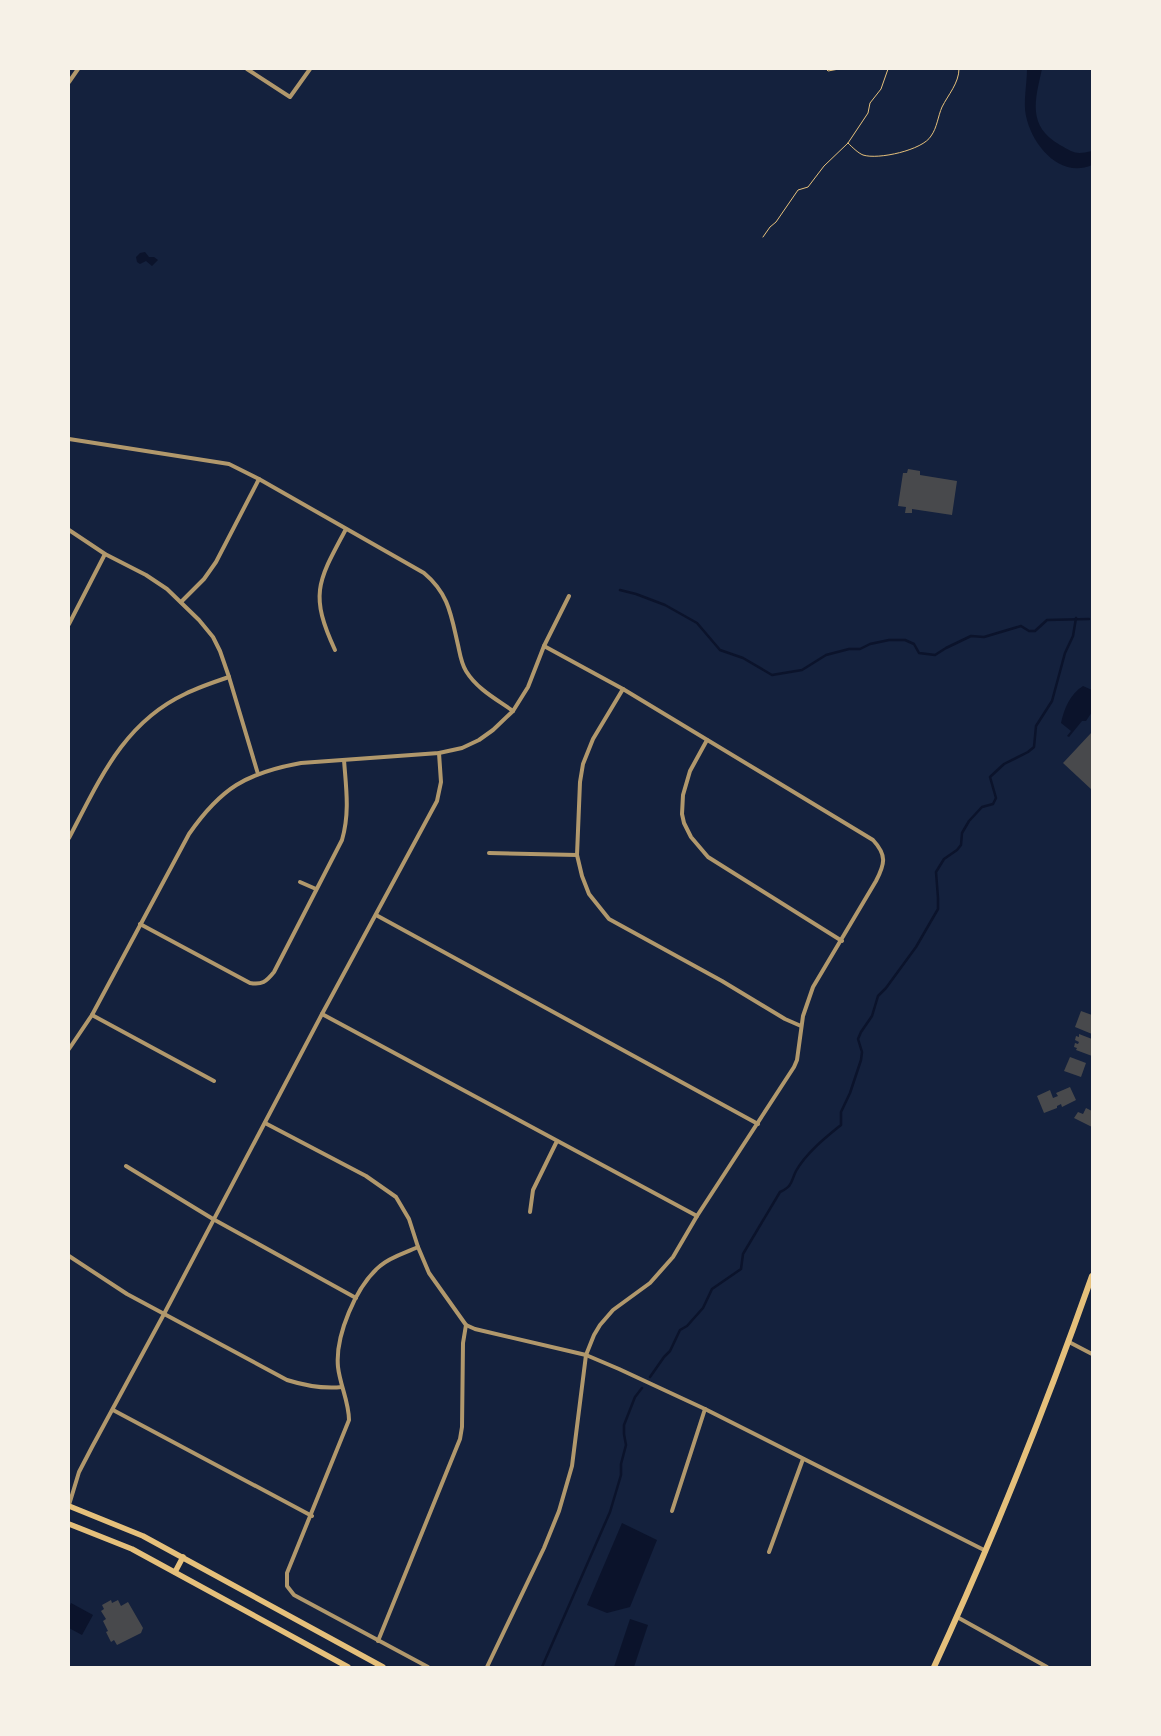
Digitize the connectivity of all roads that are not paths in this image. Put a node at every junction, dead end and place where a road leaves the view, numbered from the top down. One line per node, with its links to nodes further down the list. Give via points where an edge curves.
1 (78, 69): 4 (street)
2 (247, 69): 3 (street, via 290,97)
3 (310, 69)
4 (69, 82)
5 (69, 438): 6 (street, via 229,464)
6 (259, 479): 7 (street); 11 (street, via 216,562)
7 (346, 529): 14 (street, via 327,564 319,590 322,616); 17 (street, via 431,580 447,601 465,670 483,690)
8 (69, 530): 9 (street)
9 (106, 554): 11 (street, via 146,575); 12 (street)
10 (568, 596): 13 (street)
11 (181, 602): 15 (street, via 213,637)
12 (69, 624)
13 (544, 646): 16 (street); 17 (street, via 528,688)
14 (335, 650)
15 (229, 677): 21 (street); 22 (street, via 184,694 131,733 104,772)
16 (623, 689): 18 (street); 24 (street, via 593,739 583,764)
17 (513, 711): 19 (street, via 479,740)
18 (707, 740): 29 (street, via 690,771 683,795 682,814 691,836 708,857); 29 (street, via 873,840 881,850 884,860 882,871)
19 (439, 753): 20 (street); 27 (street, via 441,782 437,801)
20 (344, 760): 21 (street, via 301,763); 26 (street, via 347,825)
21 (258, 774): 28 (street, via 228,789 202,816)
22 (69, 838)
23 (489, 853): 24 (street)
24 (577, 855): 32 (street, via 589,894 609,920)
25 (300, 882): 26 (street)
26 (316, 889): 28 (street, via 274,972 266,982 258,984 250,983)
27 (376, 915): 30 (street); 36 (street)
28 (140, 924): 31 (street)
29 (842, 941): 32 (street, via 813,987)
30 (322, 1014): 35 (street); 37 (street)
31 (92, 1015): 33 (street); 34 (street)
32 (801, 1026): 36 (street, via 794,1067)
33 (69, 1049)
34 (214, 1081)
35 (265, 1122): 41 (street); 42 (street, via 366,1176 396,1197 409,1219)
36 (758, 1124): 40 (street)
37 (557, 1141): 39 (street, via 533,1190); 40 (street)
38 (126, 1166): 41 (street)
39 (530, 1212)
40 (697, 1216): 50 (street, via 661,1272 603,1321)
41 (213, 1219): 45 (street); 46 (street)
42 (418, 1247): 45 (street, via 381,1265); 47 (street, via 429,1273)
43 (69, 1256): 46 (street)
44 (1092, 1276): 48 (main road)
45 (356, 1298): 51 (street, via 339,1349)
46 (164, 1314): 51 (street, via 287,1380 326,1389); 53 (street)
47 (466, 1325): 50 (street); 64 (street, via 460,1439)
48 (1069, 1342): 49 (street); 59 (main road)
49 (1092, 1354)
50 (586, 1355): 52 (street); 68 (street, via 572,1466 559,1511)
51 (342, 1388): 57 (street, via 349,1420)
52 (705, 1409): 54 (street); 56 (street)
53 (113, 1410): 55 (street, via 79,1472); 57 (street)
54 (802, 1459): 59 (street); 60 (street)
55 (69, 1506): 61 (main road, via 119,1525)
56 (672, 1511)
57 (312, 1516): 64 (street, via 287,1573 287,1586 294,1595)
58 (69, 1524): 62 (main road, via 132,1549)
59 (986, 1551): 63 (main road)
60 (769, 1552)
61 (183, 1558): 62 (main road); 66 (main road)
62 (175, 1572): 65 (main road)
63 (957, 1618): 69 (main road); 70 (street)
64 (378, 1641): 67 (street)
65 (348, 1667)
66 (383, 1667)
67 (428, 1667)
68 (487, 1667)
69 (934, 1667)
70 (1046, 1667)

